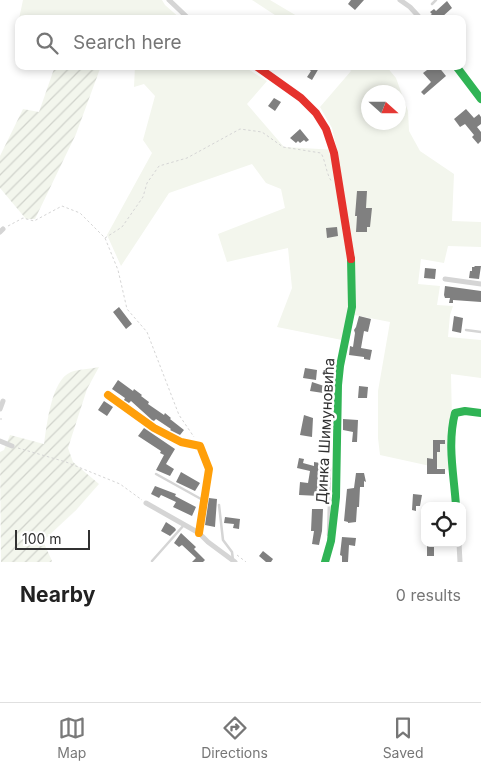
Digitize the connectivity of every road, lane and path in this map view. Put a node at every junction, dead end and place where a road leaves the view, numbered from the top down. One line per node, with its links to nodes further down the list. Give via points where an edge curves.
1 (169, 0): 5 (street)
2 (400, 0): 6 (street)
3 (436, 0): 4 (lane)
4 (432, 4)
5 (185, 15)
6 (418, 15)
7 (262, 70): 10 (street, Динка Шимуновића, via 296,94 323,122 332,140)
8 (459, 70): 9 (street)
9 (481, 99)
10 (339, 186): 12 (path, via 329,180 321,152 283,147 262,132 240,129 187,158 159,166 122,227); 32 (street, Динка Шимуновића, via 351,248 353,287 338,382 335,514)
11 (1, 230): 12 (path, via 23,218 34,221 62,206 80,213)
12 (105, 238): 23 (path, via 118,270 127,309 147,332 179,415)
13 (445, 279): 14 (street)
14 (481, 284)
15 (466, 330): 16 (lane)
16 (481, 332)
17 (108, 395): 23 (street, via 154,428 181,442)
18 (3, 401): 19 (street)
19 (0, 409)
20 (481, 413): 28 (street, via 455,413 452,422)
21 (0, 441): 22 (street)
22 (12, 446): 27 (path, via 66,462 120,484)
23 (200, 446): 26 (street, via 208,459 210,475)
24 (330, 468): 32 (lane)
25 (156, 474): 26 (lane)
26 (203, 500): 31 (street)
27 (146, 502): 30 (street)
28 (456, 502)
29 (219, 505): 34 (lane, via 223,540)
30 (184, 525): 31 (street); 35 (lane)
31 (199, 533): 36 (street)
32 (330, 546): 38 (street, Динка Шимуновића)
33 (459, 547): 39 (street)
34 (230, 549): 36 (lane); 37 (path)
35 (152, 562)
36 (235, 562)
37 (246, 562)
38 (325, 562)
39 (460, 562)

